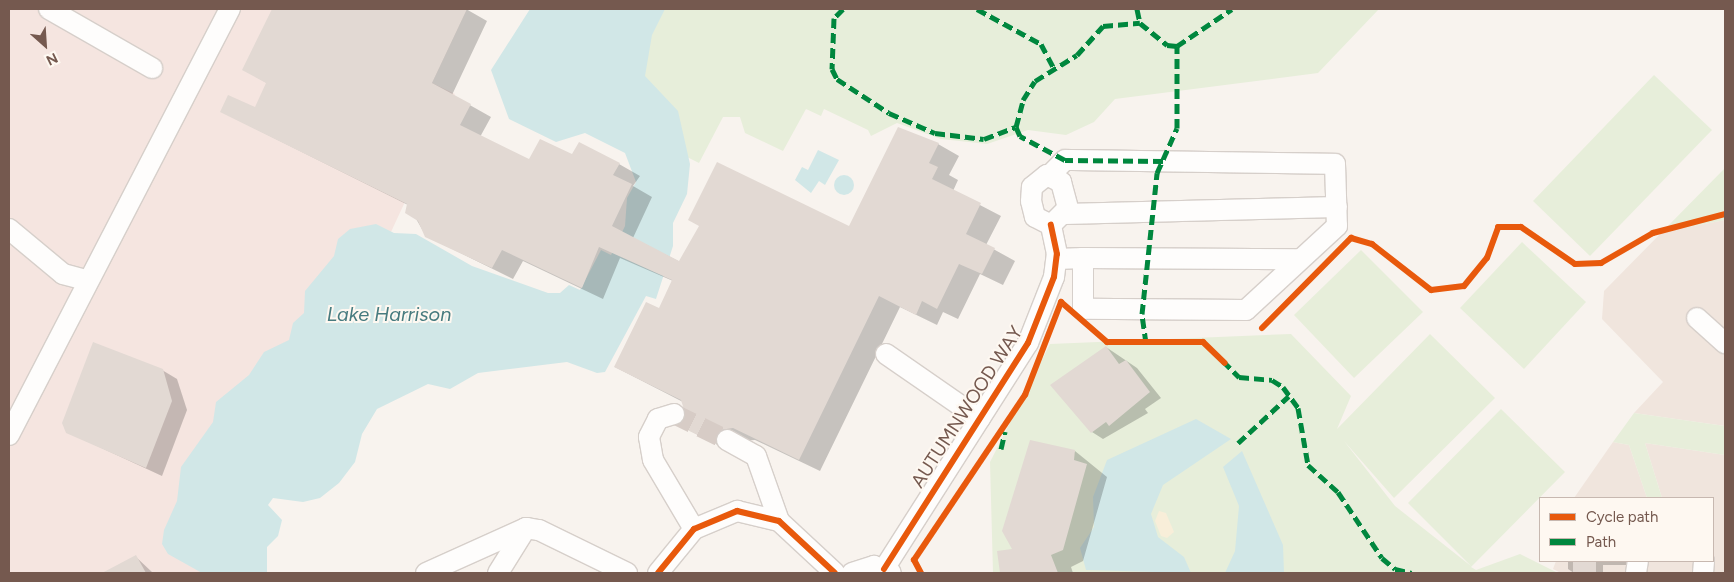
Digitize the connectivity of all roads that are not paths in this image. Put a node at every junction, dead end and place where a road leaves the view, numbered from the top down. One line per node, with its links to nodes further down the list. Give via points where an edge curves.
1 (49, 9): 3 (street)
2 (230, 9): 11 (street)
3 (152, 68)
4 (1050, 175): 5 (street, via 1065,160 1335,164); 6 (street, AUTUMNWOOD WAY, via 1066,192); 6 (street, via 1032,187 1031,201 1035,217)
5 (1338, 208): 6 (street); 10 (street, via 1337,226)
6 (1058, 219): 9 (street, AUTUMNWOOD WAY)
7 (9, 229): 11 (street, via 63,274)
8 (1083, 258): 9 (street); 10 (street); 10 (street, via 1083,309 1142,311 1246,310)
9 (1057, 259): 16 (street, AUTUMNWOOD WAY, via 1045,308 1028,343)
10 (1298, 259)
11 (86, 280): 17 (street)
12 (1697, 318): 13 (street)
13 (1724, 338)
14 (886, 354): 16 (street)
15 (674, 414): 21 (street, via 658,419 649,436 653,460)
16 (980, 419): 22 (street, AUTUMNWOOD WAY)
17 (9, 434)
18 (727, 440): 19 (street, via 756,456)
19 (780, 521): 21 (street, via 736,511); 27 (street)
20 (526, 528): 23 (street); 24 (street); 25 (street, via 539,530)
21 (694, 529): 26 (street)
22 (888, 571): 28 (street, via 863,568)
23 (426, 573)
24 (498, 573)
25 (627, 573)
26 (658, 573)
27 (835, 573)
28 (852, 573)

